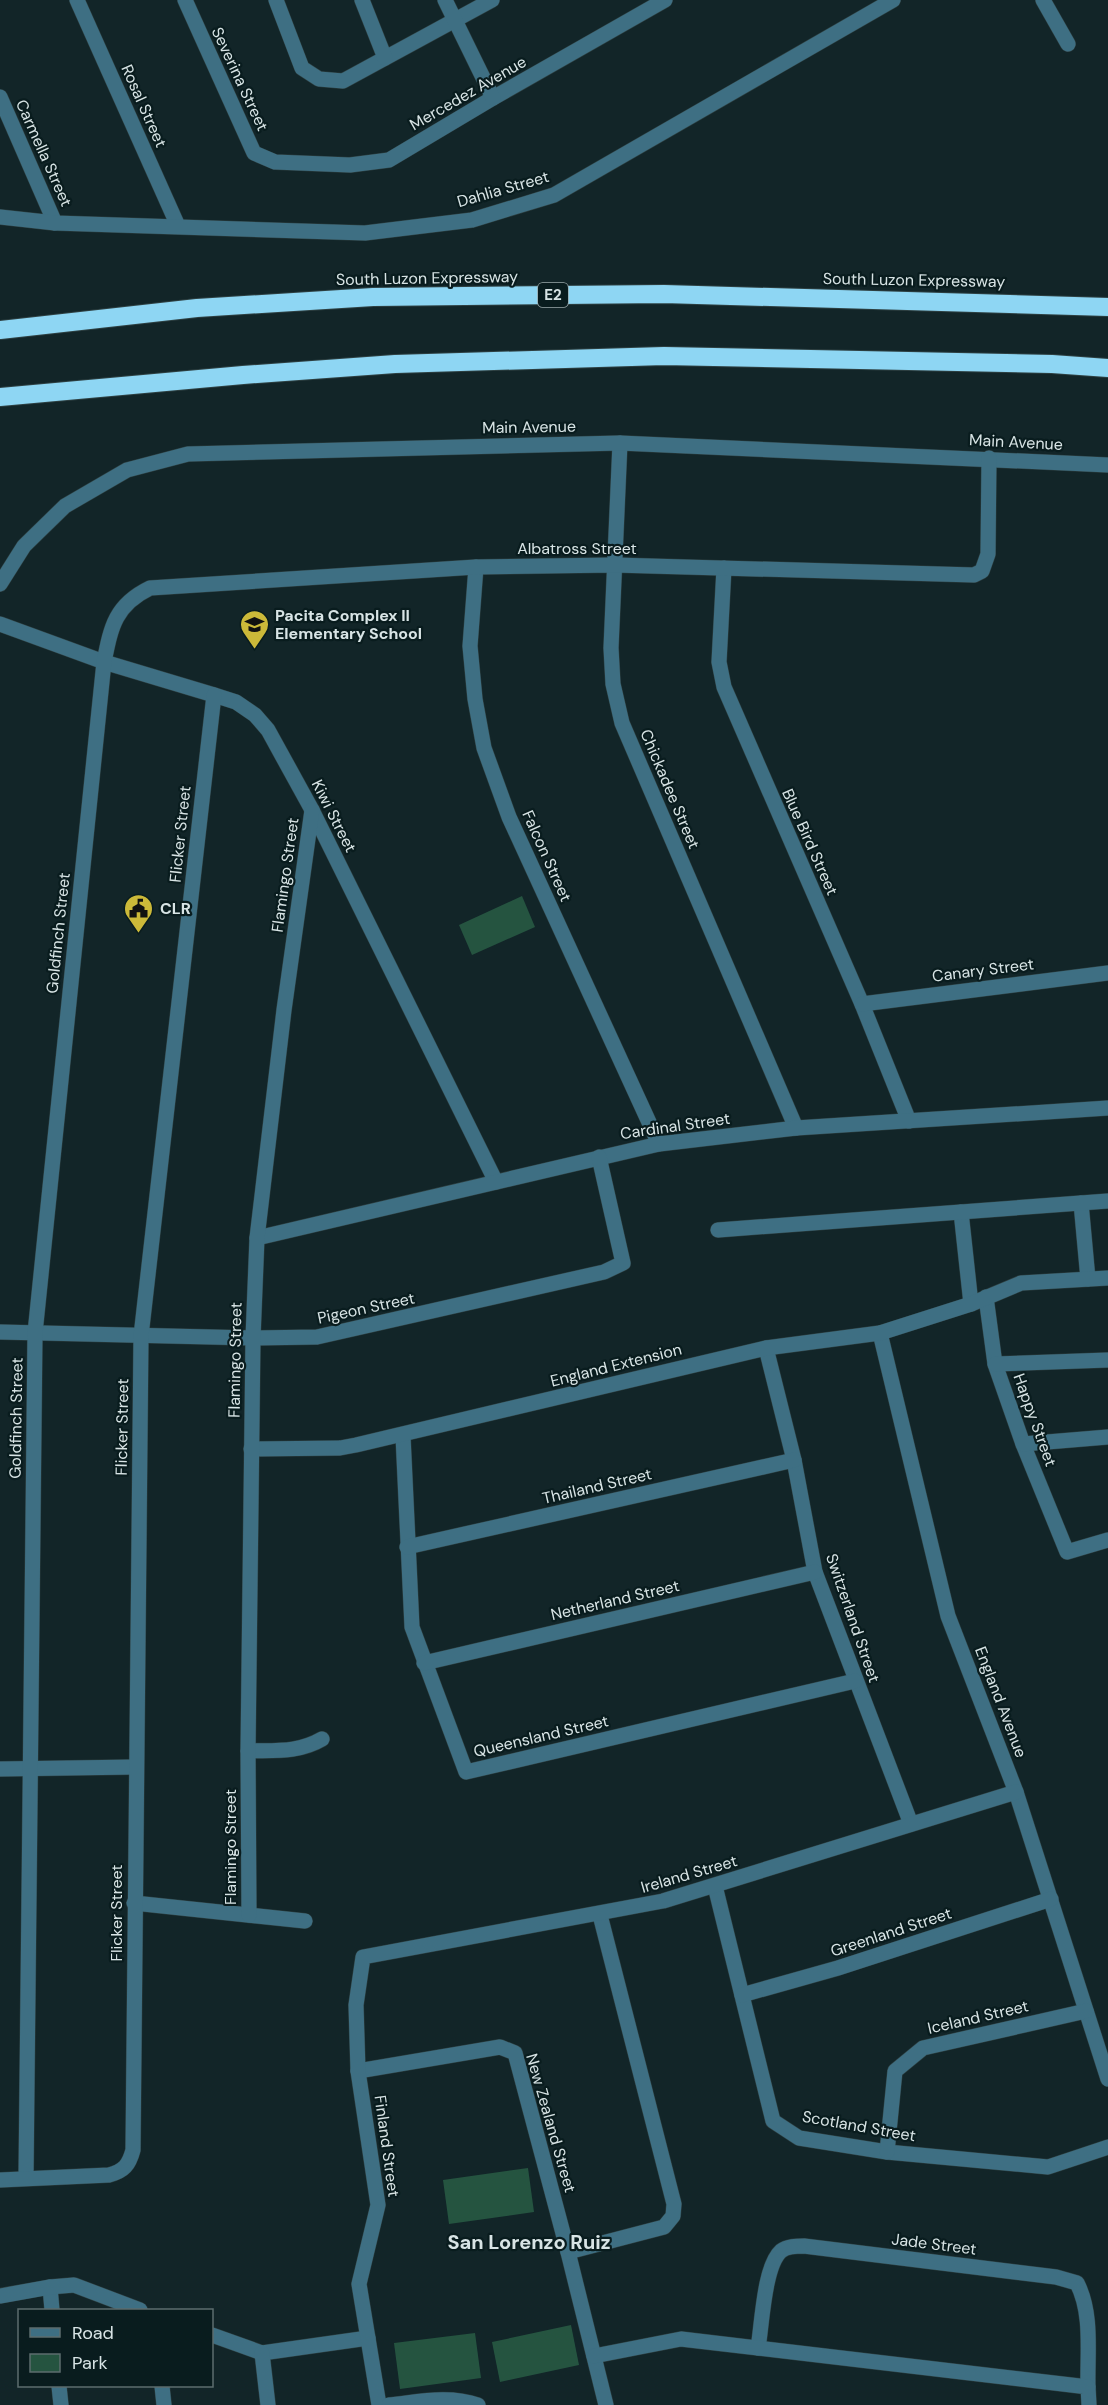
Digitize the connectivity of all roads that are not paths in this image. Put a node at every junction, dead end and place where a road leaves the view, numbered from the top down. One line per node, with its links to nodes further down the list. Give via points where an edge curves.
1 (77, 0): 18 (street, Rosal Street)
2 (185, 0): 15 (street, Severina Street, via 254,153)
3 (276, 0): 12 (street, via 302,68 319,79 343,81)
4 (362, 0): 12 (street)
5 (445, 0): 10 (street)
6 (492, 0): 10 (street)
7 (665, 0): 14 (street, Mercedez Avenue)
8 (893, 0): 18 (street, Dahlia Street, via 554,195 472,220 365,233)
9 (1043, 0): 11 (street)
10 (454, 22): 12 (street); 14 (street)
11 (1068, 44)
12 (386, 58)
13 (0, 98): 17 (street, Carmella Street)
14 (493, 98): 15 (street, Mercedez Avenue, via 389,160 350,165)
15 (275, 162)
16 (0, 217): 17 (street, Dahlia Street)
17 (55, 223): 18 (street, Dahlia Street)
18 (177, 226)
19 (1108, 307): 20 (highway, South Luzon Expressway / E2, via 664,294 373,297 197,308)
20 (0, 330)
21 (1108, 368): 22 (highway, via 640,357 395,364)
22 (0, 398)
23 (620, 443): 24 (street, Main Avenue); 26 (street, Chickadee Street); 29 (street, Main Avenue, via 188,454 127,470 65,506 24,546)
24 (989, 458): 25 (street, Main Avenue); 28 (street, Albatross Street, via 988,554 982,571 974,575)
25 (1108, 465)
26 (615, 565): 27 (street, Albatross Street); 28 (street, Albatross Street); 38 (street, Chickadee Street, via 611,648 613,684 622,723)
27 (476, 567): 31 (street, Albatross Street, via 150,588 130,600 114,620); 39 (street, Falcon Street, via 470,646 484,748 509,817)
28 (724, 568): 35 (street, Blue Bird Street, via 719,662 724,687)
29 (0, 584)
30 (0, 624): 31 (street, Kiwi Street)
31 (104, 662): 32 (street, Kiwi Street); 52 (street, Goldfinch Street)
32 (214, 694): 33 (street, Kiwi Street, via 236,702 261,722); 54 (street, Flicker Street)
33 (312, 810): 41 (street, Kiwi Street); 46 (street, Flamingo Street)
34 (1108, 973): 35 (street, Canary Street)
35 (862, 1004): 37 (street, Blue Bird Street)
36 (1108, 1108): 37 (street, Cardinal Street)
37 (909, 1121): 38 (street, Cardinal Street)
38 (796, 1128): 39 (street, Cardinal Street)
39 (659, 1144): 40 (street, Cardinal Street)
40 (599, 1157): 41 (street, Cardinal Street); 55 (street, Pigeon Street, via 624,1263 604,1272 336,1334)
41 (495, 1182): 46 (street, Cardinal Street)
42 (1108, 1201): 43 (street)
43 (1081, 1203): 44 (street); 48 (street)
44 (962, 1212): 45 (street); 50 (street)
45 (718, 1230)
46 (257, 1238): 55 (street, Flamingo Street)
47 (1108, 1278): 48 (street, England Extension)
48 (1088, 1279): 49 (street, England Extension, via 1021,1283)
49 (986, 1297): 50 (street, England Extension); 58 (street, Happy Street)
50 (971, 1304): 53 (street, England Extension)
51 (0, 1332): 52 (street, Pigeon Street)
52 (34, 1333): 54 (street, Pigeon Street); 72 (street, Goldfinch Street)
53 (880, 1333): 56 (street, England Extension); 74 (street, England Avenue, via 948,1616)
54 (141, 1336): 55 (street, Pigeon Street); 71 (street, Flicker Street)
55 (253, 1338): 62 (street, Flamingo Street)
56 (766, 1348): 59 (street, England Extension); 63 (street, Switzerland Street)
57 (1108, 1359): 58 (street)
58 (995, 1364): 61 (street, Happy Street)
59 (403, 1436): 62 (street, England Extension, via 340,1448); 65 (street, Queensland Street)
60 (1108, 1437): 61 (street)
61 (1023, 1444): 64 (street, Happy Street, via 1067,1552)
62 (251, 1449): 70 (street, Flamingo Street)
63 (794, 1460): 65 (street, Thailand Street); 66 (street, Switzerland Street)
64 (1108, 1540)
65 (407, 1547): 67 (street, Queensland Street, via 412,1627)
66 (815, 1572): 67 (street, Netherland Street); 68 (street, Switzerland Street)
67 (424, 1663): 68 (street, Queensland Street, via 466,1772)
68 (855, 1682): 75 (street, Switzerland Street)
69 (322, 1739): 70 (street, via 295,1750)
70 (248, 1751): 79 (street, Flamingo Street)
71 (135, 1767): 72 (street); 78 (street, Flicker Street)
72 (30, 1768): 73 (street); 89 (street, Goldfinch Street)
73 (0, 1769)
74 (1016, 1792): 75 (street, Ireland Street); 77 (street, England Avenue)
75 (911, 1824): 76 (street, Ireland Street)
76 (715, 1886): 80 (street, Ireland Street); 83 (street, Scotland Street)
77 (1051, 1899): 83 (street, Greenland Street); 84 (street, England Avenue)
78 (134, 1903): 79 (street); 89 (street, Flicker Street, via 134,2136 129,2163 121,2172 109,2175)
79 (249, 1915): 81 (street)
80 (600, 1915): 82 (street, Ireland Street); 91 (street, via 674,2204 673,2216 664,2227)
81 (305, 1921)
82 (363, 1957): 85 (street, Finland Street, via 356,2005)
83 (742, 1995): 88 (street, Scotland Street, via 773,2121 800,2138)
84 (1086, 2011): 86 (street, England Avenue); 88 (street, Iceland Street, via 923,2048 894,2071)
85 (358, 2071): 91 (street, New Zealand Street, via 500,2047 515,2054); 97 (street, Finland Street, via 378,2205 358,2284)
86 (1108, 2079)
87 (1108, 2147): 88 (street, Scotland Street, via 1048,2167)
88 (887, 2152)
89 (26, 2178): 90 (street)
90 (0, 2180)
91 (568, 2252): 100 (street, New Zealand Street)
92 (50, 2287): 93 (street); 94 (street); 95 (street, via 74,2286)
93 (0, 2296)
94 (52, 2309)
95 (137, 2309)
96 (213, 2335): 99 (street)
97 (368, 2338): 99 (street); 107 (street, Finland Street)
98 (758, 2348): 100 (street, via 681,2339); 103 (street); 103 (street, Jade Street, via 775,2260 782,2250 793,2246 816,2247 1056,2277 1077,2283 1086,2308)
99 (262, 2352): 106 (street)
100 (594, 2356): 110 (street, New Zealand Street)
101 (59, 2387): 104 (street)
102 (162, 2387): 105 (street)
103 (1088, 2387): 111 (street)
104 (61, 2405)
105 (164, 2405)
106 (268, 2405)
107 (379, 2405)
108 (389, 2405): 109 (street, via 444,2399)
109 (478, 2405)
110 (606, 2405)
111 (1089, 2405)

